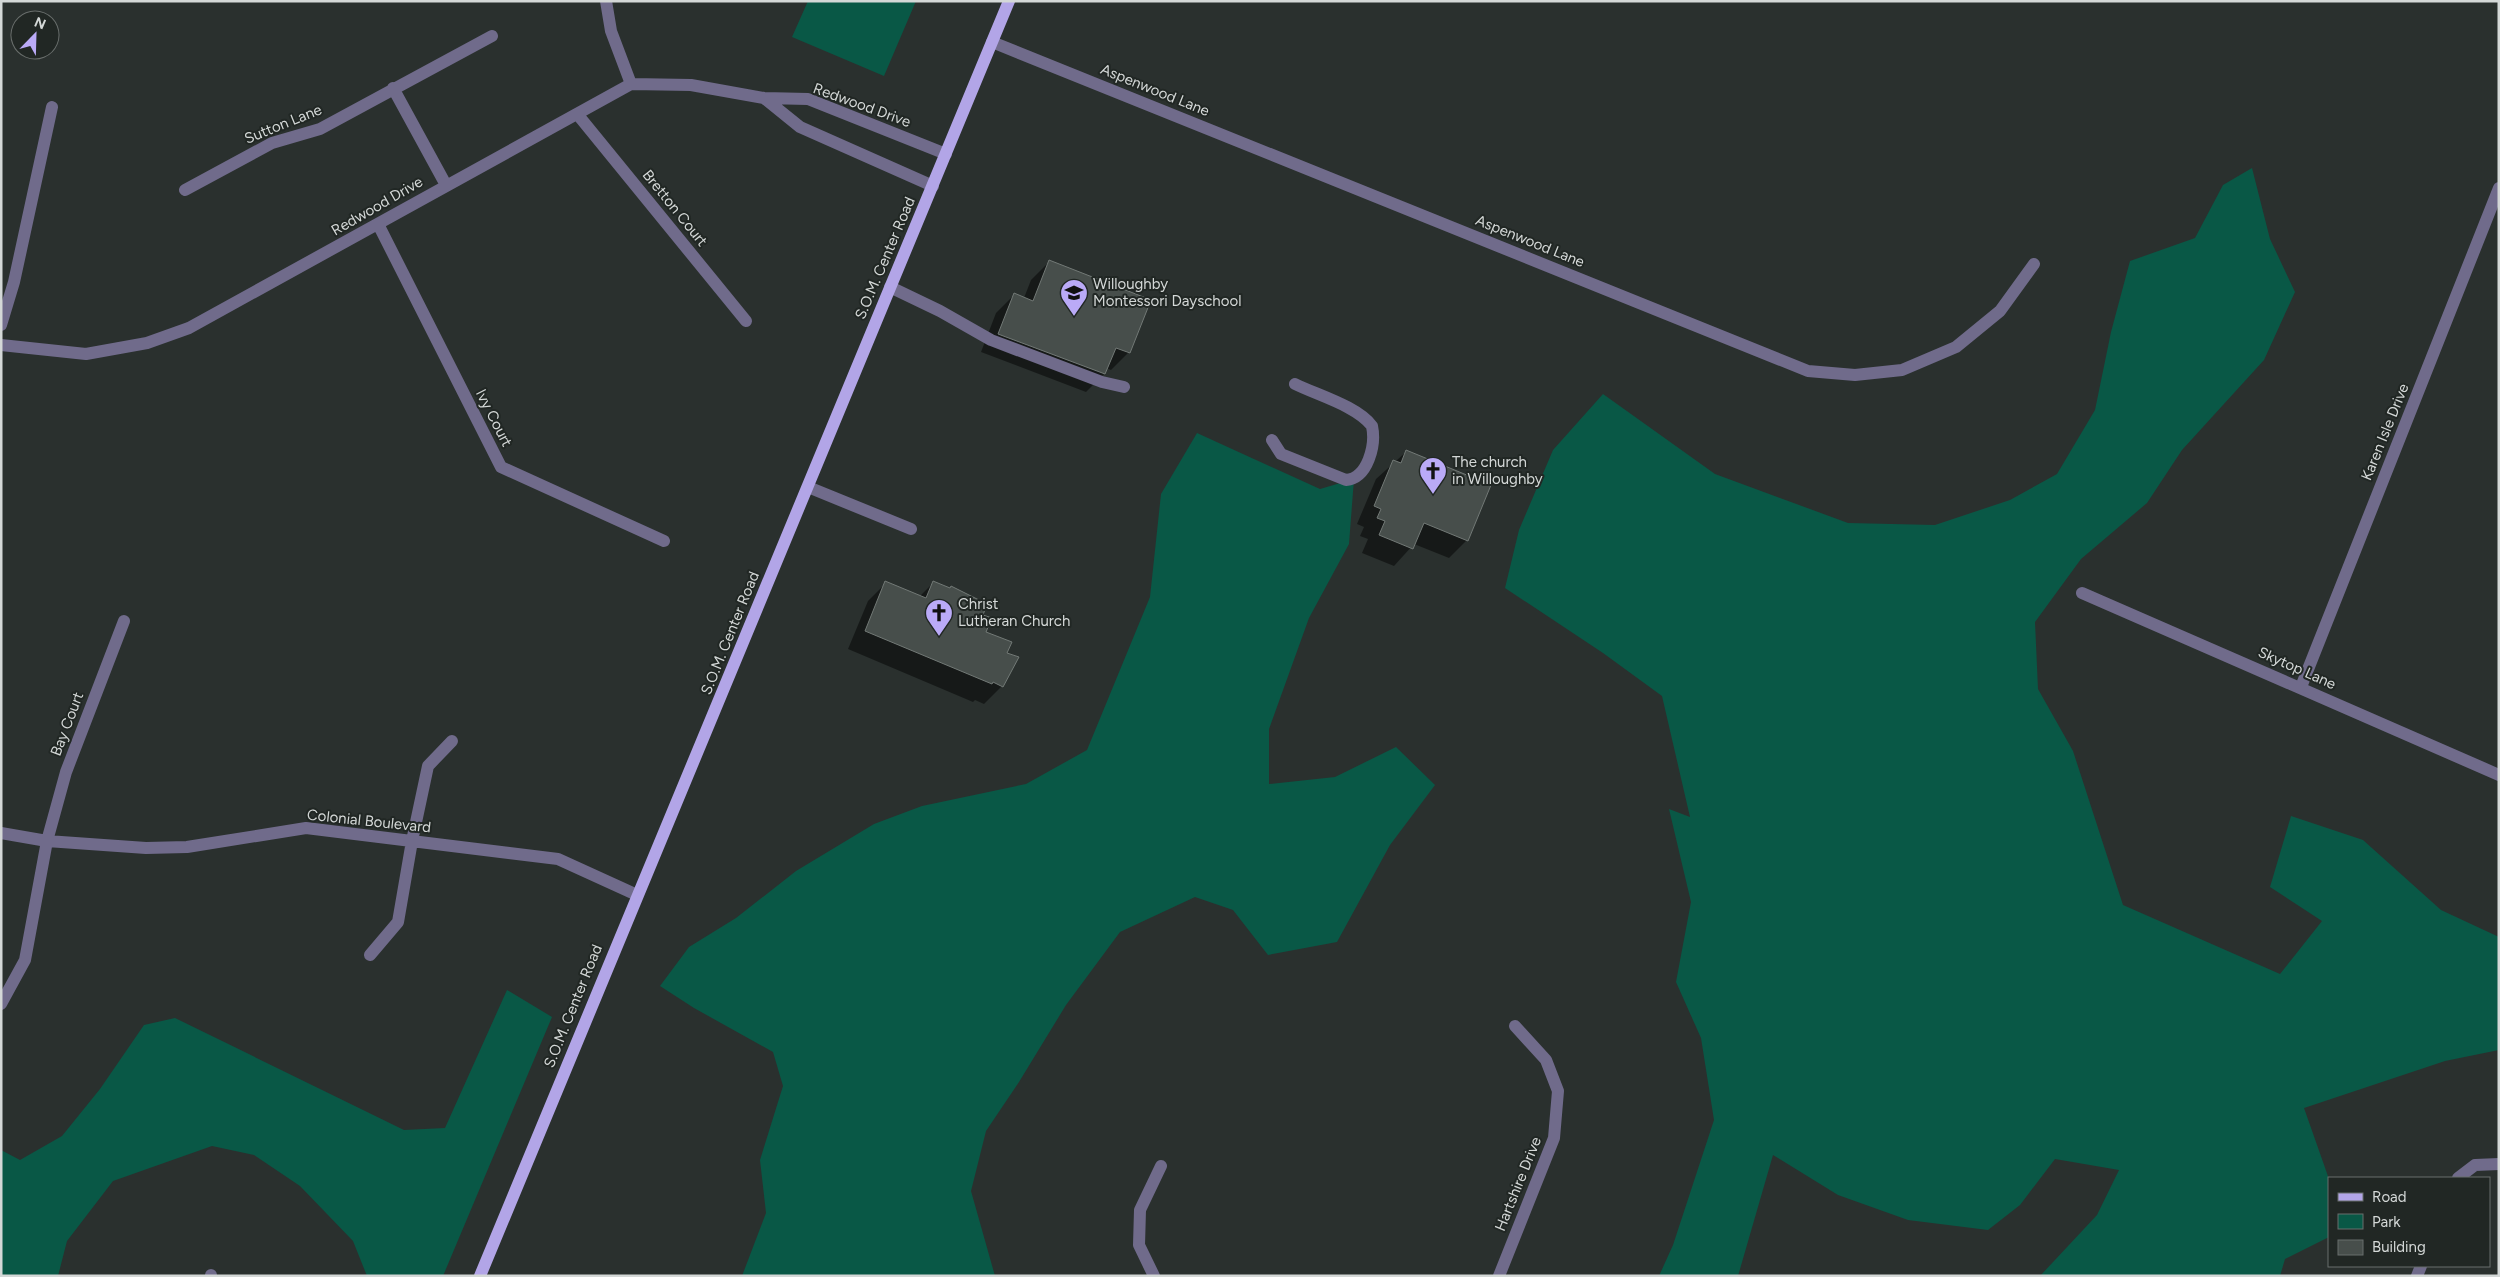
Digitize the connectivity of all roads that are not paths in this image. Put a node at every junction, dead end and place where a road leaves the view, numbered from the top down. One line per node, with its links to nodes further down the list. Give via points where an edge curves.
1 (606, 1): 5 (street, via 610,31)
2 (1009, 1): 4 (main road, S.O.M. Center Road)
3 (492, 36): 6 (street, Sutton Lane)
4 (992, 42): 10 (main road, S.O.M. Center Road); 16 (street, Aspenwood Lane, via 1808,371 1855,375 1902,370 1956,347 2000,311)
5 (631, 84): 7 (street, Redwood Drive, via 691,85); 9 (street, Redwood Drive)
6 (393, 88): 11 (street); 14 (street, Sutton Lane, via 320,129 272,144)
7 (764, 98): 10 (street, Redwood Drive, via 808,100); 12 (street, Redwood Drive, via 800,127)
8 (52, 107): 19 (street, via 14,282)
9 (578, 115): 11 (street, Redwood Drive); 18 (street, Bretton Court)
10 (946, 154): 12 (main road, S.O.M. Center Road)
11 (446, 185): 15 (street, Redwood Drive)
12 (933, 186): 17 (main road, S.O.M. Center Road)
13 (2499, 188): 29 (street, Karen Isle Drive)
14 (185, 190)
15 (378, 224): 20 (street, Redwood Drive, via 190,328 147,343 86,354); 26 (street, Ivy Court, via 500,467)
16 (2034, 264)
17 (890, 287): 22 (street, via 991,340 1102,382); 24 (main road, S.O.M. Center Road)
18 (746, 321)
19 (1, 325)
20 (1, 345)
21 (1294, 384): 23 (street, via 1361,415 1372,426 1374,445 1360,474 1346,480 1282,454)
22 (1124, 387)
23 (1272, 440)
24 (808, 487): 25 (street); 35 (main road, S.O.M. Center Road)
25 (911, 530)
26 (664, 541)
27 (2082, 593): 29 (street, Skytop Lane)
28 (124, 621): 33 (street, Bay Court, via 66,772)
29 (2301, 687): 31 (street, Skytop Lane)
30 (452, 741): 34 (street, via 428,766)
31 (2499, 775)
32 (1, 833): 33 (street, Colonial Boulevard)
33 (48, 841): 34 (street, Colonial Boulevard, via 146,848 187,847 306,828); 37 (street, Bay Court, via 25,960)
34 (412, 841): 35 (street, Colonial Boulevard, via 558,859); 36 (street, via 398,922)
35 (637, 895): 42 (main road, S.O.M. Center Road)
36 (370, 955)
37 (1, 1004)
38 (1515, 1026): 44 (street, Hartshire Drive, via 1546,1060 1558,1091 1554,1138)
39 (2499, 1164): 41 (street, via 2475,1165)
40 (1162, 1166): 43 (street, via 1140,1210 1139,1245)
41 (2459, 1177)
42 (480, 1276)
43 (1154, 1276)
44 (1498, 1276)

